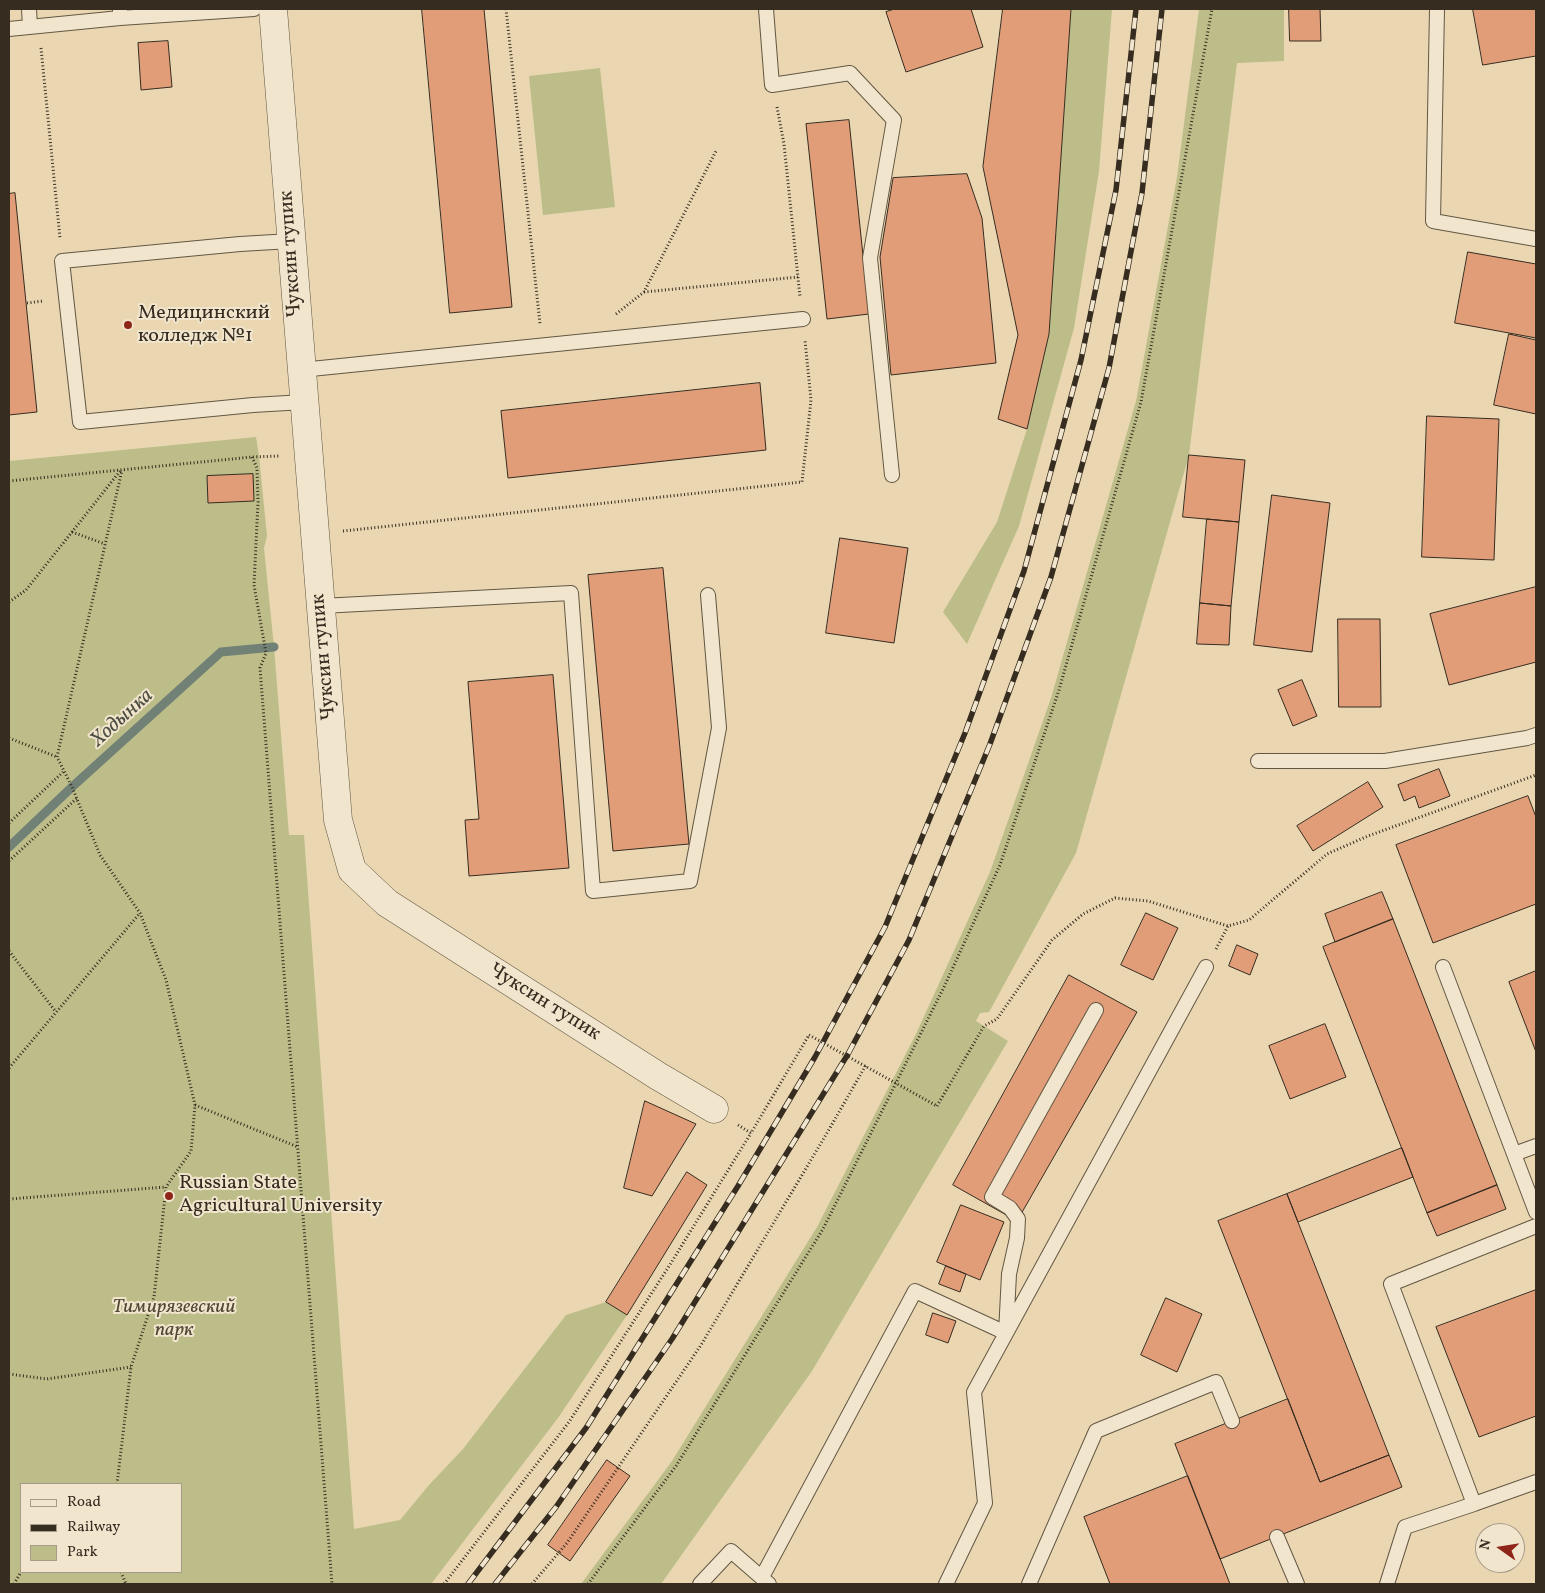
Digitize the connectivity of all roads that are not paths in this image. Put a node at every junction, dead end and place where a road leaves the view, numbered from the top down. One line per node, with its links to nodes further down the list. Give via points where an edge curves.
1 (29, 9): 7 (lane)
2 (254, 9): 6 (lane)
3 (273, 9): 10 (street, Чуксин тупик)
4 (766, 9): 14 (lane, via 772,85 850,73 894,120 870,258)
5 (1437, 9): 9 (lane, via 1433,221)
6 (120, 13): 7 (lane)
7 (30, 27): 8 (lane)
8 (9, 29)
9 (1536, 239)
10 (291, 241): 12 (street, Чуксин тупик); 13 (lane, via 62,261 80,422)
11 (802, 319): 12 (lane)
12 (301, 370): 13 (street, Чуксин тупик)
13 (304, 402): 16 (street, Чуксин тупик)
14 (892, 475)
15 (708, 595): 16 (lane, via 719,728 690,881 592,891 571,593)
16 (321, 606): 22 (street, Чуксин тупик, via 338,820 352,870 387,903)
17 (1536, 735): 18 (lane, via 1385,761)
18 (1258, 761)
19 (1206, 967): 27 (lane)
20 (1443, 967): 24 (lane)
21 (1096, 1010): 27 (lane, via 992,1197 1010,1208 1018,1219 1009,1274)
22 (714, 1110)
23 (1536, 1146): 24 (lane)
24 (1514, 1154): 25 (lane)
25 (1536, 1212)
26 (1536, 1226): 30 (lane, via 1391,1284)
27 (1006, 1333): 32 (lane, via 915,1291); 34 (lane, via 974,1392 986,1503)
28 (1232, 1421): 35 (lane, via 1216,1382 1096,1431)
29 (1536, 1482): 30 (lane)
30 (1474, 1504): 37 (lane, via 1405,1527)
31 (1277, 1537): 36 (lane)
32 (766, 1581): 33 (lane, via 731,1551)
33 (700, 1584)
34 (946, 1584)
35 (1029, 1584)
36 (1297, 1584)
37 (1387, 1584)

